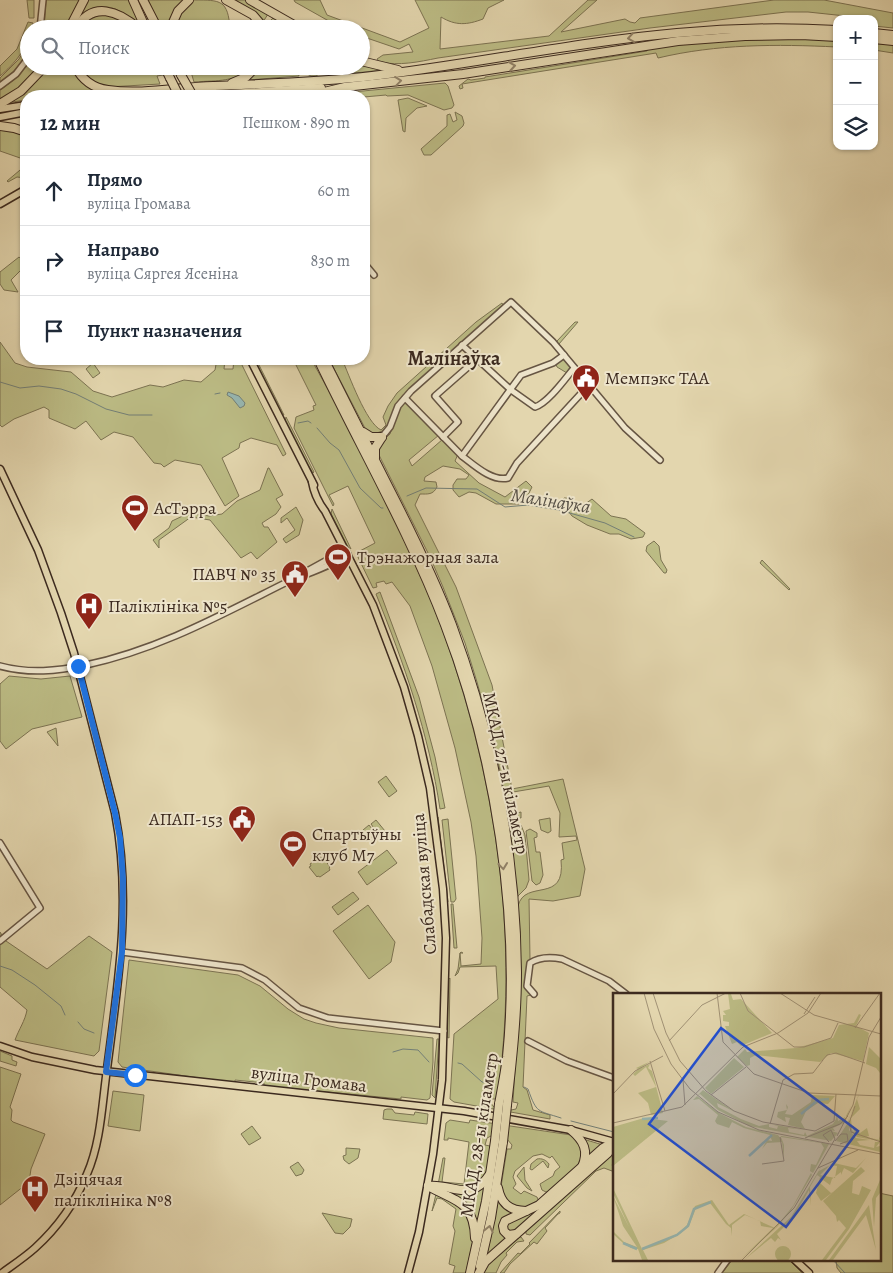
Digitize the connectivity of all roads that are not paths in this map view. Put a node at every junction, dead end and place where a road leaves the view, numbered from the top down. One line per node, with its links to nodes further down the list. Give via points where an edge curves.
1 (42, 0): 9 (street)
2 (84, 0): 10 (highway)
3 (133, 0): 13 (highway)
4 (143, 0): 14 (highway)
5 (189, 0): 15 (highway)
6 (226, 0): 16 (highway)
7 (250, 0): 8 (highway)
8 (279, 16): 17 (highway); 18 (highway)
9 (41, 20)
10 (74, 20)
11 (82, 20): 12 (highway, via 89,14 105,10)
12 (128, 20)
13 (142, 20)
14 (153, 20)
15 (174, 20)
16 (257, 20)
17 (268, 20)
18 (286, 20)
19 (833, 30): 27 (highway, one-way to 27, via 772,28 677,33)
20 (878, 32): 21 (highway)
21 (893, 34)
22 (833, 37): 35 (highway, one-way to 22, via 463,74 678,41 801,35)
23 (878, 39): 24 (highway)
24 (893, 41)
25 (370, 63): 27 (highway)
26 (20, 68): 33 (street)
27 (410, 70): 34 (highway, via 330,80)
28 (36, 75): 36 (highway)
29 (81, 75): 37 (highway, via 91,84)
30 (169, 75): 39 (highway, bridge)
31 (181, 75): 40 (highway, bridge)
32 (247, 75): 34 (highway)
33 (0, 86)
34 (223, 86): 38 (highway)
35 (345, 87): 41 (highway); 42 (highway)
36 (22, 90)
37 (107, 90)
38 (164, 90)
39 (176, 90)
40 (189, 90)
41 (290, 90)
42 (332, 90)
43 (20, 92): 44 (highway)
44 (0, 104)
45 (20, 106): 46 (main road)
46 (0, 109)
47 (20, 113): 48 (main road)
48 (0, 117)
49 (0, 126): 50 (highway)
50 (20, 130)
51 (20, 192): 52 (main road)
52 (0, 204)
53 (370, 271): 54 (street)
54 (374, 275)
55 (462, 345): 56 (street, via 511,302); 57 (street); 64 (street)
56 (564, 355): 61 (street); 63 (street, via 522,375)
57 (476, 360): 63 (street); 67 (street, via 435,396 458,422)
58 (253, 365): 73 (main road, Слабадская вуліца, via 312,482 320,505)
59 (321, 365): 72 (highway)
60 (327, 365): 65 (highway)
61 (574, 368): 62 (street); 63 (street, via 538,407 530,405)
62 (588, 386): 68 (street, via 517,463 508,478 502,479 482,471); 69 (street, via 625,428)
63 (511, 390): 68 (street)
64 (404, 398): 66 (street); 67 (street)
65 (359, 428): 66 (highway, via 368,436); 70 (highway)
66 (382, 437): 70 (highway, via 375,448)
67 (443, 437): 68 (street)
68 (462, 456)
69 (660, 460)
70 (375, 461): 72 (highway)
71 (0, 470): 75 (main road, via 38,550)
72 (408, 534): 81 (highway, МКАД, 27-ы кіламетр, via 433,580 452,626 484,725 503,813 515,913)
73 (348, 554): 75 (street, via 162,642); 82 (main road, Слабадская вуліца, via 394,661 418,736 430,788 446,931)
74 (0, 666): 75 (street, via 40,672)
75 (78, 666): 78 (main road, via 120,838 124,892)
76 (0, 843): 77 (street, via 40,908)
77 (0, 941)
78 (122, 952): 82 (street, via 242,968 265,980 299,1008 328,1018); 85 (main road)
79 (625, 993): 80 (street, via 609,981 555,958 530,962 527,986)
80 (534, 994)
81 (513, 1001): 89 (highway, МКАД, 28-ы кіламетр, bridge)
82 (444, 1031): 87 (main road, Слабадская вуліца)
83 (528, 1041): 86 (street, via 566,1061)
84 (0, 1046): 85 (main road, вуліца Громава, via 47,1061)
85 (106, 1072): 87 (main road, вуліца Громава); 102 (main road, via 94,1154 76,1196 50,1233)
86 (613, 1078)
87 (439, 1108): 88 (main road, вуліца Громава); 96 (main road, Слабадская вуліца)
88 (571, 1130): 90 (main road, вуліца Громава); 93 (highway, via 585,1146 586,1156)
89 (499, 1142): 94 (highway, МКАД, 28-ы кіламетр); 95 (highway, МКАД, 28-ы кіламетр)
90 (613, 1142)
91 (613, 1143): 93 (highway)
92 (613, 1144): 98 (highway, via 608,1153)
93 (581, 1168): 97 (highway)
94 (492, 1170): 96 (highway, via 483,1184 470,1191); 99 (highway, МКАД, 28-ы кіламетр)
95 (497, 1184): 97 (highway, via 500,1197 507,1206); 105 (highway, МКАД, 28-ы кіламетр, one-way to 95)
96 (428, 1186): 99 (highway, via 454,1198 468,1212 474,1224); 103 (main road, Слабадская вуліца)
97 (528, 1212): 98 (highway, via 504,1223 502,1229 505,1234)
98 (516, 1234): 105 (highway, via 485,1262)
99 (476, 1250): 104 (highway, МКАД, 28-ы кіламетр)
100 (727, 1260): 106 (street)
101 (795, 1260): 107 (main road)
102 (2, 1273)
103 (408, 1273)
104 (470, 1273)
105 (478, 1273)
106 (718, 1273)
107 (809, 1273)

